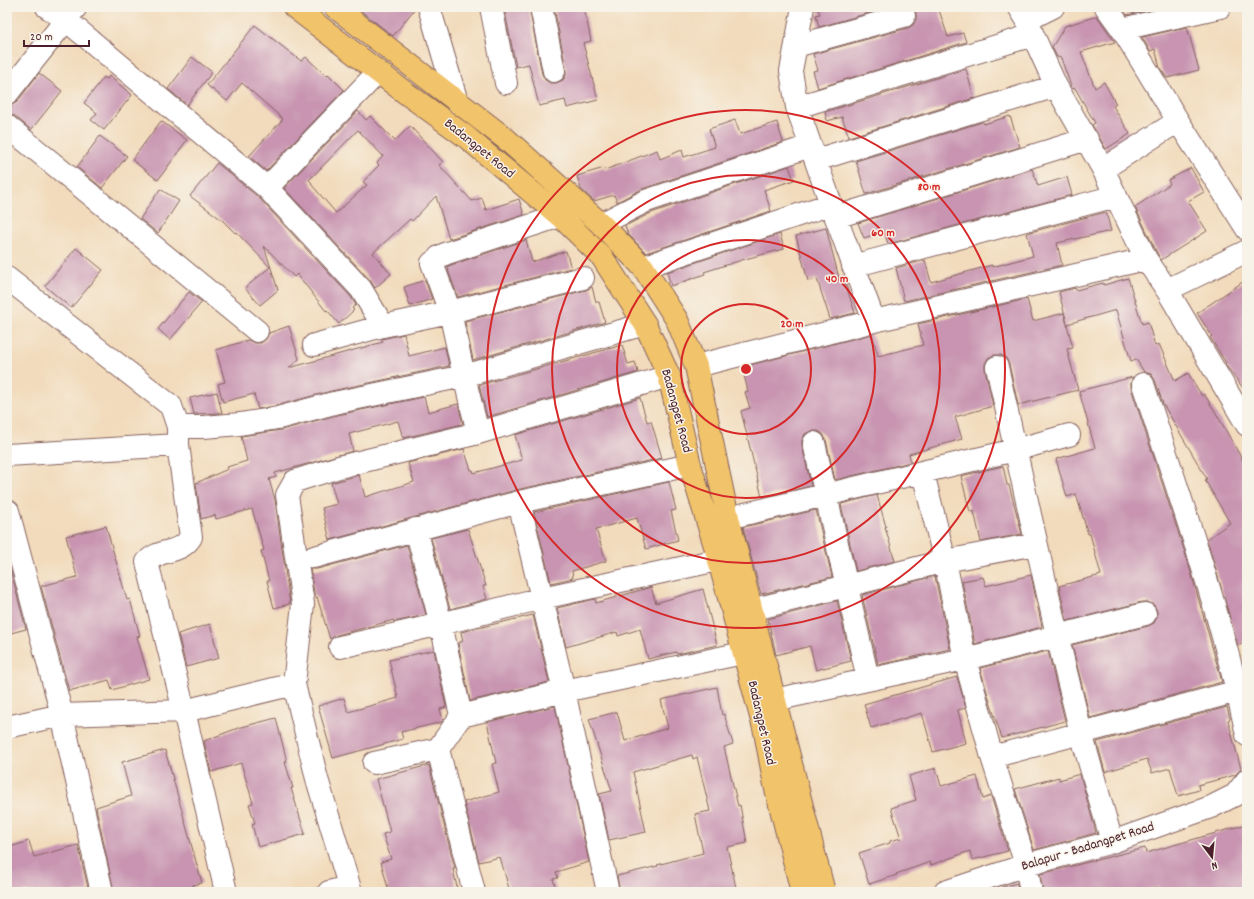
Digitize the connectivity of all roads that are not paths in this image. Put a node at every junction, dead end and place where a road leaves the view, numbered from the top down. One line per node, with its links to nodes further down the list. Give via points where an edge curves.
1 (47, 7): 11 (street)
2 (294, 7): 17 (main road, Badangpet Road)
3 (335, 7): 21 (main road, Badangpet Road)
4 (429, 7): 21 (street)
5 (491, 7): 18 (street)
6 (541, 7): 16 (street)
7 (803, 7): 15 (street)
8 (1053, 7): 13 (street)
9 (1106, 7): 14 (street)
10 (1220, 7): 14 (street)
11 (71, 14): 20 (street); 28 (street)
12 (904, 16): 15 (street)
13 (1026, 21): 19 (street); 22 (street)
14 (1122, 29): 23 (street)
15 (796, 46): 22 (street, via 791,71)
16 (554, 71)
17 (378, 72): 28 (street); 31 (main road, Badangpet Road, via 465,136)
18 (506, 84)
19 (1056, 86): 25 (street); 26 (street)
20 (7, 94)
21 (457, 102): 32 (main road, Badangpet Road, via 506,139)
22 (797, 107): 26 (street)
23 (1178, 121): 27 (street); 33 (street)
24 (7, 126): 45 (street)
25 (1087, 139): 27 (street); 30 (street)
26 (813, 153): 30 (street); 32 (street, via 646,201)
27 (1103, 169): 29 (street)
28 (267, 188): 44 (street, via 361,289)
29 (1116, 196): 35 (street); 36 (street)
30 (833, 210): 36 (street); 37 (street)
31 (560, 216): 41 (street, via 447,253 432,263); 43 (main road, Badangpet Road, via 602,257)
32 (601, 224): 37 (main road, Badangpet Road)
33 (1247, 229)
34 (1247, 251): 40 (street)
35 (1146, 260): 40 (street); 42 (street)
36 (853, 266): 42 (street)
37 (643, 267): 47 (main road, Badangpet Road, via 677,320)
38 (7, 278): 55 (street, via 171,406)
39 (583, 278): 41 (street)
40 (1167, 290): 52 (street)
41 (450, 312): 44 (street); 49 (street)
42 (874, 321): 47 (street)
43 (645, 324): 49 (street); 50 (main road, Badangpet Road)
44 (383, 326): 46 (street)
45 (257, 331)
46 (314, 345)
47 (696, 366): 64 (main road, Badangpet Road)
48 (997, 367): 57 (street)
49 (464, 376): 53 (street); 55 (street, via 334,403 278,418 204,428)
50 (669, 376): 53 (street); 59 (main road, Badangpet Road)
51 (1143, 384): 82 (street, via 1209,587)
52 (1247, 425)
53 (478, 433): 80 (street, via 339,467 295,481 287,495 303,604)
54 (1069, 435): 57 (street)
55 (178, 436): 58 (street); 84 (street, via 191,537 187,544 154,556 147,562)
56 (814, 443): 61 (street)
57 (1015, 450): 60 (street); 66 (street)
58 (7, 455)
59 (690, 465): 62 (street); 68 (main road, Badangpet Road)
60 (923, 473): 61 (street); 69 (street)
61 (826, 494): 64 (street); 70 (street)
62 (519, 502): 65 (street); 71 (street)
63 (8, 511): 85 (street)
64 (728, 518): 72 (main road, Badangpet Road)
65 (416, 530): 67 (street); 74 (street)
66 (1036, 544): 69 (street); 75 (street)
67 (314, 557)
68 (718, 560): 71 (street); 77 (main road, Badangpet Road)
69 (945, 561): 70 (street); 78 (street)
70 (846, 585): 72 (street); 79 (street)
71 (542, 598): 74 (street); 81 (street)
72 (751, 610): 83 (main road, Badangpet Road)
73 (1145, 614): 75 (street)
74 (441, 624): 76 (street); 86 (street)
75 (1057, 635): 78 (street); 88 (street)
76 (340, 646)
77 (743, 653): 81 (street); 101 (main road, Badangpet Road, via 765,732 775,785)
78 (965, 659): 79 (street); 91 (street)
79 (868, 679): 83 (street)
80 (294, 684): 84 (street); 96 (street)
81 (564, 691): 86 (street); 100 (street)
82 (1238, 691): 88 (street); 89 (street)
83 (774, 700): 102 (main road, Badangpet Road)
84 (184, 711): 85 (street); 98 (street)
85 (62, 716): 87 (street); 97 (street)
86 (461, 716): 90 (street)
87 (7, 727)
88 (1081, 733): 91 (street); 94 (street)
89 (1247, 735)
90 (438, 749): 92 (street); 99 (street)
91 (992, 757): 95 (street)
92 (374, 763)
93 (1247, 780): 94 (street, Balapur - Badangpet Road, via 1235,794 1211,806)
94 (1112, 842): 95 (street, Balapur - Badangpet Road)
95 (1026, 865): 103 (street, Balapur - Badangpet Road); 104 (street)
96 (343, 890)
97 (102, 892)
98 (226, 892)
99 (474, 892)
100 (608, 892)
101 (802, 892)
102 (824, 892)
103 (945, 892)
104 (1031, 892)

